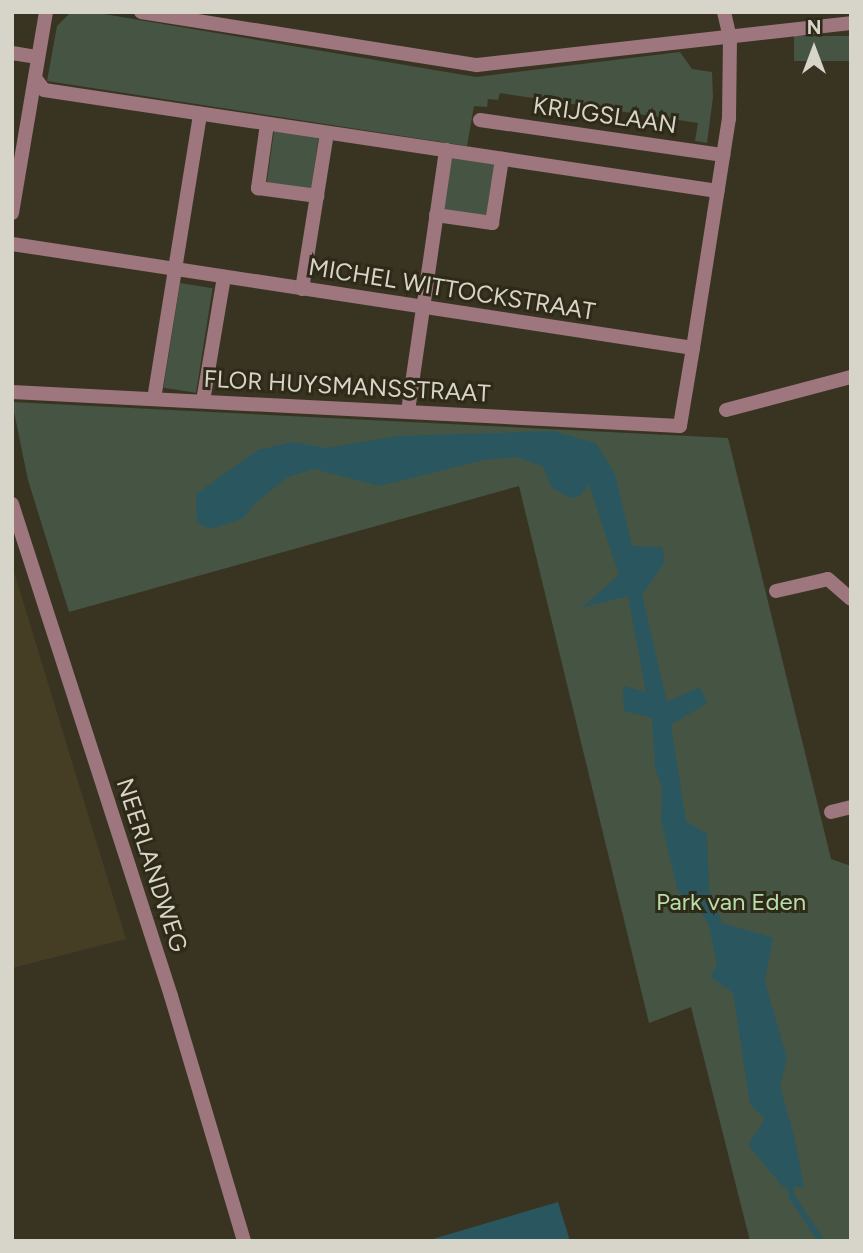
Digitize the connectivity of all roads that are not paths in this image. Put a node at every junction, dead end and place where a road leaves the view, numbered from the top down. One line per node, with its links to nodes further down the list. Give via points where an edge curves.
1 (46, 12): 7 (street)
2 (141, 12): 5 (street, KRIJGSLAAN, via 477,65)
3 (724, 12): 5 (street)
4 (851, 23): 5 (street, KRIJGSLAAN)
5 (730, 38): 14 (street, via 730,110)
6 (12, 53): 7 (street)
7 (38, 57): 8 (street)
8 (35, 78): 9 (street, via 44,90); 18 (street)
9 (200, 114): 11 (street); 21 (street)
10 (480, 120): 14 (street, KRIJGSLAAN)
11 (267, 124): 12 (street); 17 (street, via 258,188)
12 (327, 133): 13 (street); 17 (street)
13 (446, 150): 15 (street); 19 (street)
14 (723, 155): 16 (street)
15 (502, 159): 16 (street); 19 (street, via 492,223)
16 (718, 191): 25 (street)
17 (317, 196): 23 (street)
18 (12, 213)
19 (436, 215): 24 (street)
20 (12, 244): 21 (street, MICHEL WITTOCKSTRAAT)
21 (174, 269): 22 (street, MICHEL WITTOCKSTRAAT); 28 (street)
22 (224, 277): 23 (street, MICHEL WITTOCKSTRAAT); 29 (street)
23 (302, 289): 24 (street, MICHEL WITTOCKSTRAAT)
24 (422, 309): 25 (street, MICHEL WITTOCKSTRAAT); 31 (street)
25 (693, 348): 31 (street, FLOR HUYSMANSSTRAAT, via 680,426)
26 (851, 377): 30 (street)
27 (12, 392): 28 (street, FLOR HUYSMANSSTRAAT)
28 (154, 399): 29 (street, FLOR HUYSMANSSTRAAT)
29 (203, 401): 31 (street, FLOR HUYSMANSSTRAAT)
30 (726, 410)
31 (408, 411)
32 (12, 504): 37 (street, NEERLANDWEG, via 171,996)
33 (776, 591): 34 (street, via 828,579)
34 (851, 599)
35 (851, 807): 36 (street)
36 (831, 812)
37 (244, 1241)

